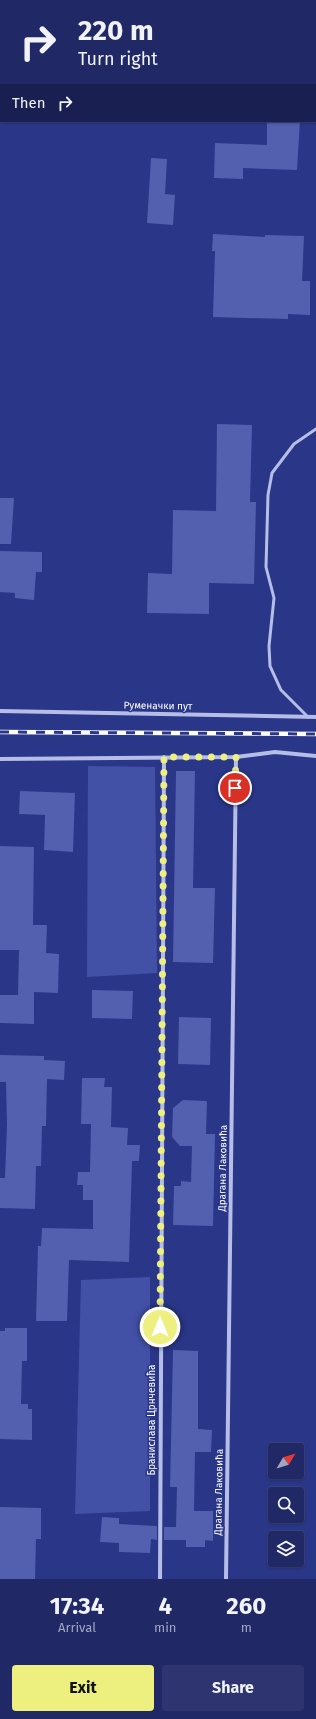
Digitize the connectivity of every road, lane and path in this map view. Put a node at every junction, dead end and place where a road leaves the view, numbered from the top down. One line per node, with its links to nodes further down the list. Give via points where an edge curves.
1 (316, 429): 3 (lane, via 294,444 272,473 268,495 266,552 266,567 274,598 269,646 270,666 281,690)
2 (0, 711): 3 (street, Руменачки пут)
3 (308, 717): 4 (street, Руменачки пут)
4 (316, 717)
5 (316, 756): 7 (street, via 275,752)
6 (164, 757): 7 (street); 8 (street); 9 (street, Бранислава Црнчевића)
7 (236, 757): 10 (street, Драгана Лаковића)
8 (0, 760)
9 (160, 1579)
10 (226, 1579)

